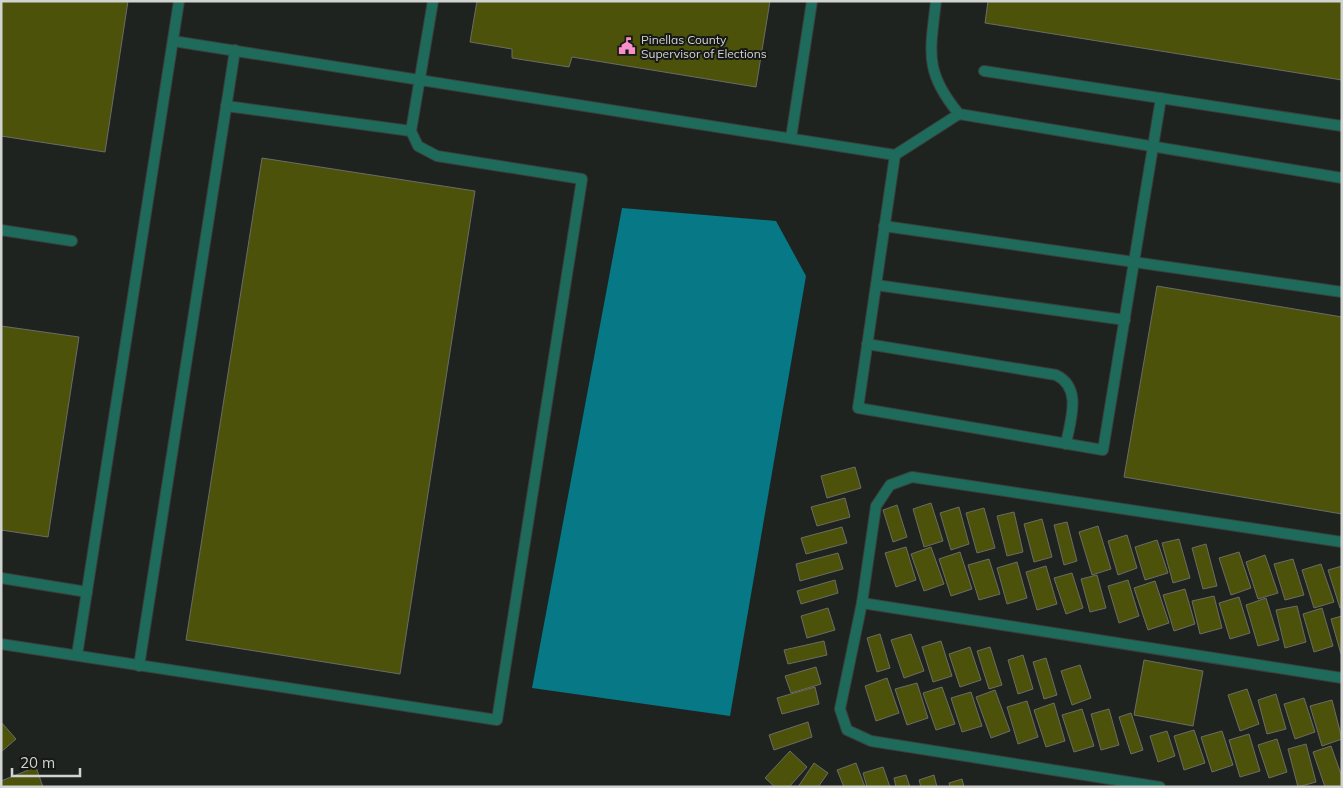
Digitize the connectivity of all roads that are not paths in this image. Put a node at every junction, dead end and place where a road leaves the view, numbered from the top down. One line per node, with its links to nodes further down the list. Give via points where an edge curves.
1 (180, 1): 5 (lane)
2 (432, 1): 8 (lane)
3 (812, 1): 14 (lane)
4 (936, 1): 11 (lane, via 931,48 933,72 943,94)
5 (173, 41): 6 (lane); 29 (lane)
6 (235, 50): 8 (lane); 10 (lane)
7 (984, 71): 9 (lane)
8 (419, 80): 13 (lane); 14 (lane)
9 (1161, 98): 12 (lane); 15 (lane)
10 (226, 106): 13 (lane); 33 (lane)
11 (959, 114): 15 (lane); 16 (lane)
12 (1342, 126)
13 (411, 132): 33 (lane, via 418,146 437,156 582,179 497,720)
14 (791, 138): 16 (lane)
15 (1153, 146): 17 (lane); 21 (lane)
16 (895, 155): 18 (lane)
17 (1342, 178)
18 (884, 226): 21 (lane); 22 (lane)
19 (1, 230): 20 (lane)
20 (72, 241)
21 (1135, 262): 23 (lane); 24 (lane)
22 (876, 285): 24 (lane); 25 (lane)
23 (1342, 292)
24 (1125, 320): 26 (lane, via 1103,450)
25 (867, 344): 26 (lane, via 1064,378 1072,391 1073,401); 26 (lane, via 858,408)
26 (1066, 444)
27 (1342, 542): 30 (lane, via 912,477 890,485 876,506)
28 (1, 578): 29 (lane)
29 (88, 592): 32 (lane)
30 (862, 603): 34 (lane); 35 (lane, via 840,709 847,730 871,741)
31 (1, 644): 32 (lane)
32 (77, 655): 33 (lane)
33 (139, 666)
34 (1342, 678)
35 (1160, 787)

